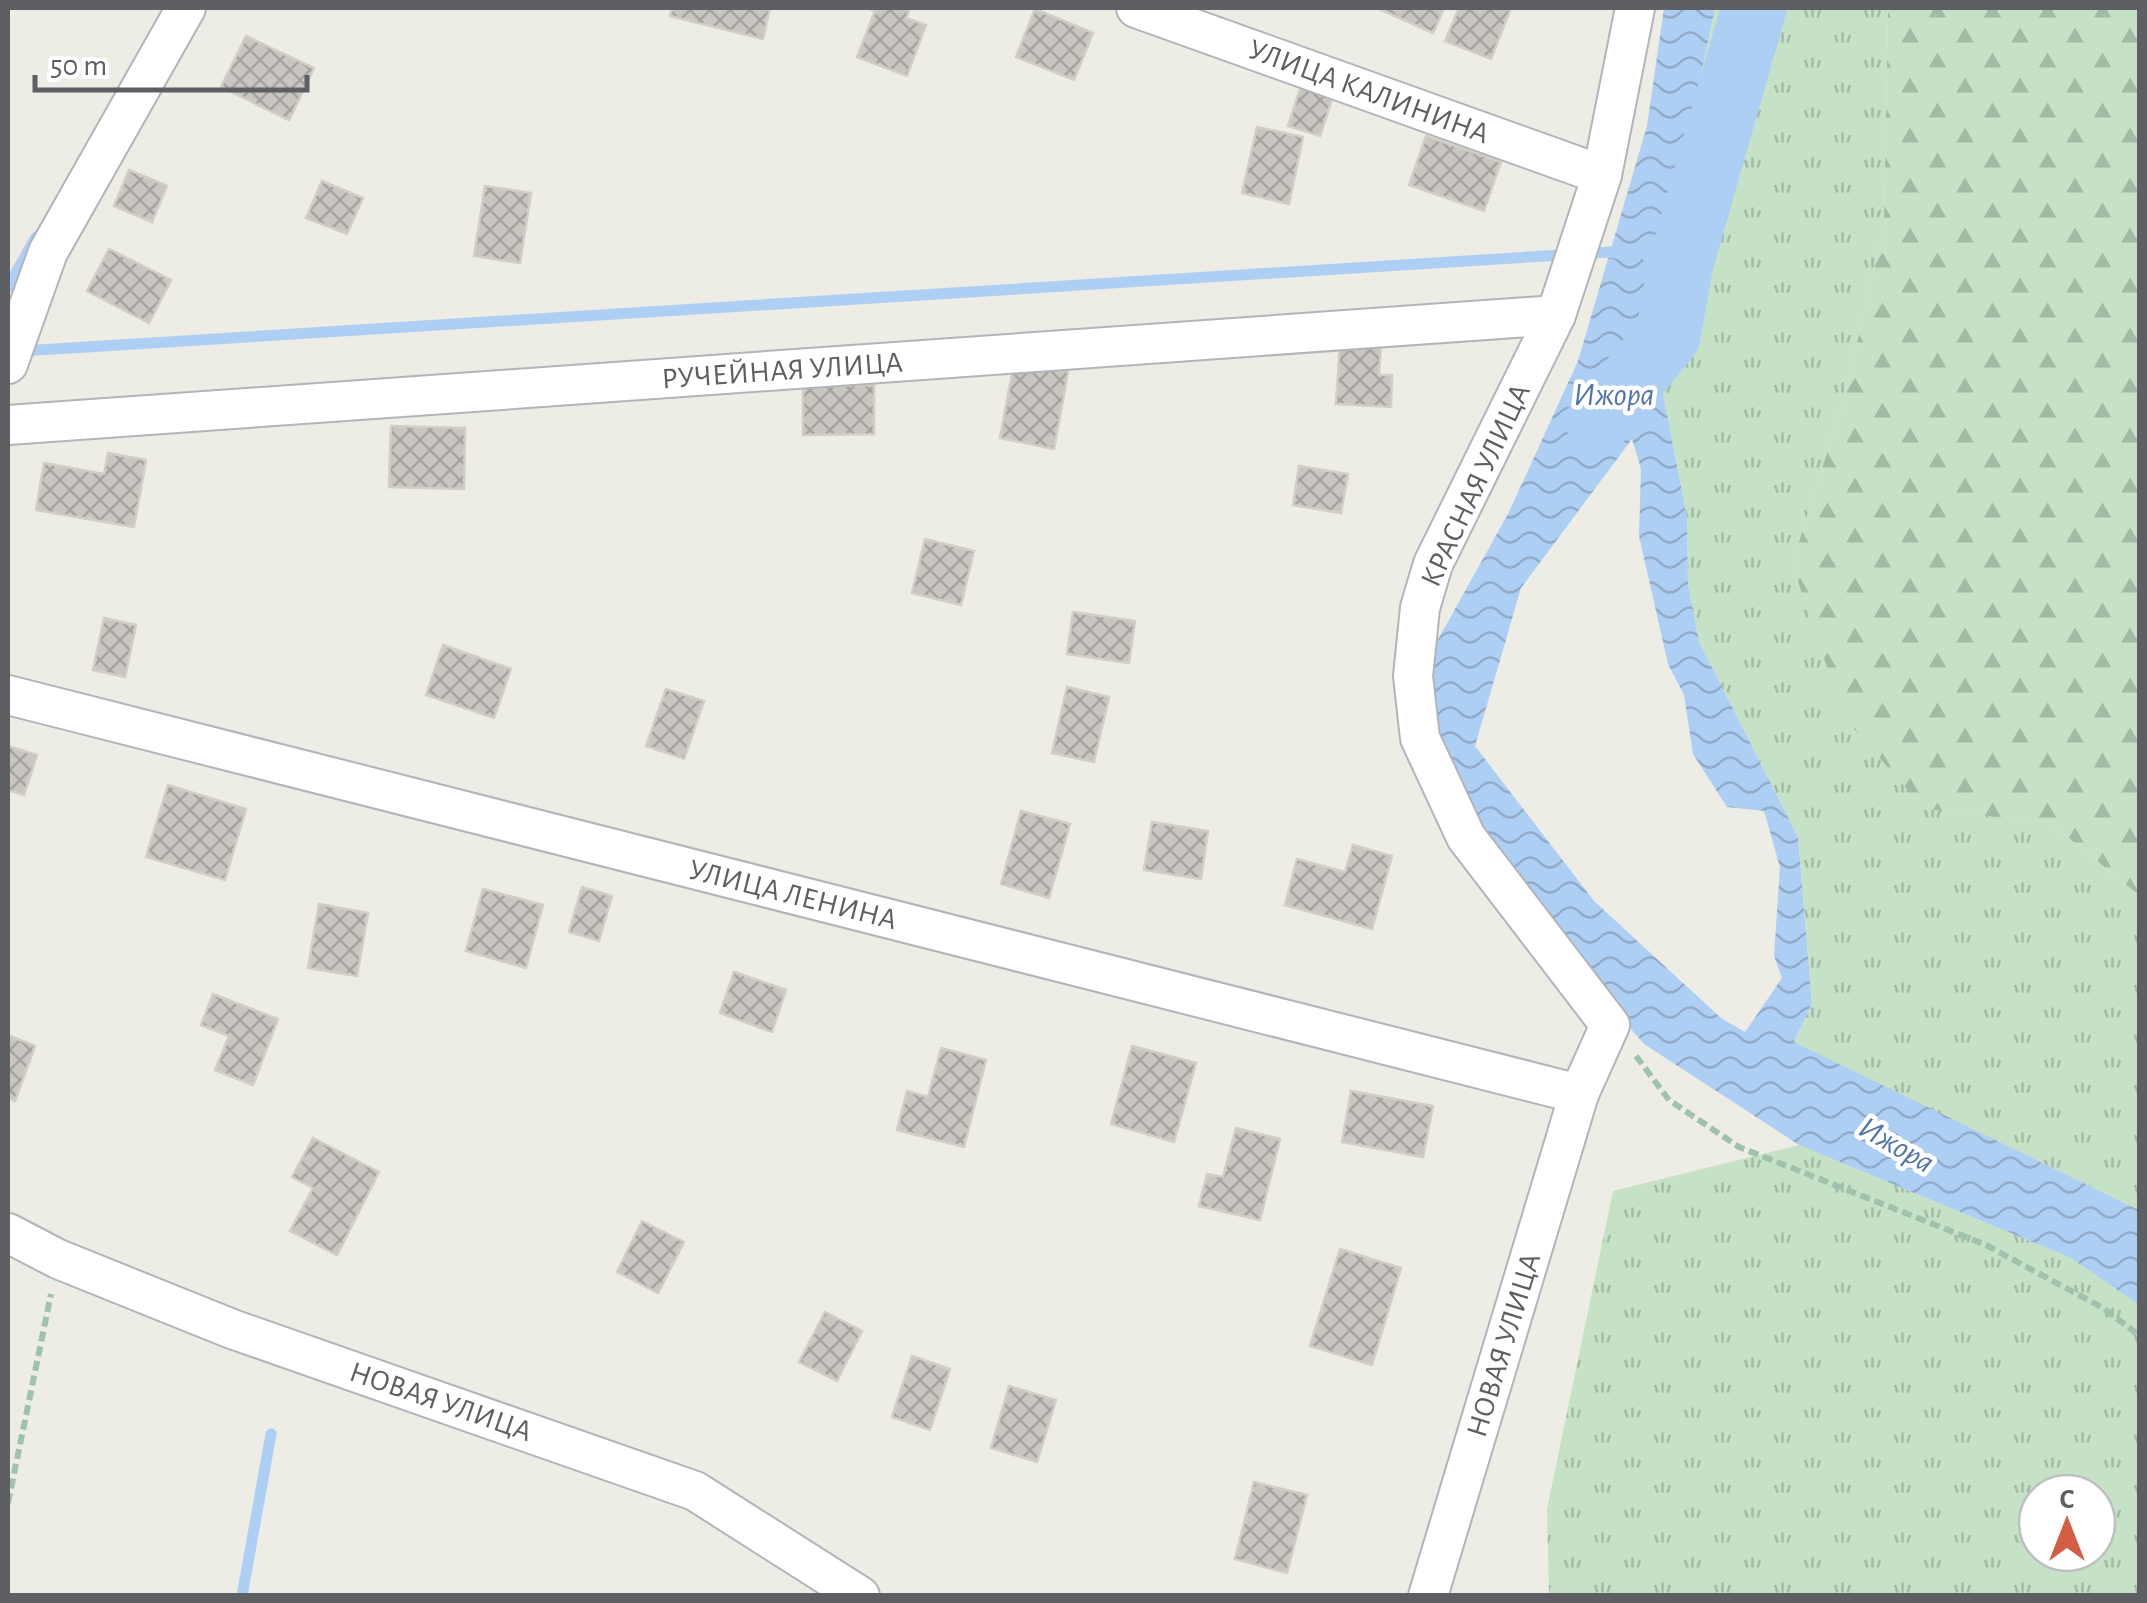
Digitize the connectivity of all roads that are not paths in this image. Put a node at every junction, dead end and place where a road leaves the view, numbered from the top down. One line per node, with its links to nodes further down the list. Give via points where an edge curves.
1 (186, 8): 6 (street, via 48,252)
2 (1136, 8): 4 (street, УЛИЦА КАЛИНИНА)
3 (1635, 8): 4 (street, КРАСНАЯ УЛИЦА)
4 (1602, 175): 5 (street, КРАСНАЯ УЛИЦА)
5 (1556, 314): 7 (street, РУЧЕЙНАЯ УЛИЦА); 9 (street, КРАСНАЯ УЛИЦА, via 1433,564 1420,608 1413,676 1420,738 1466,837 1610,1026)
6 (8, 364)
7 (8, 425)
8 (8, 695): 9 (street, УЛИЦА ЛЕНИНА)
9 (1578, 1094): 12 (street, НОВАЯ УЛИЦА)
10 (8, 1233): 11 (street, НОВАЯ УЛИЦА, via 58,1260 232,1329 694,1491)
11 (860, 1596)
12 (1428, 1596)

